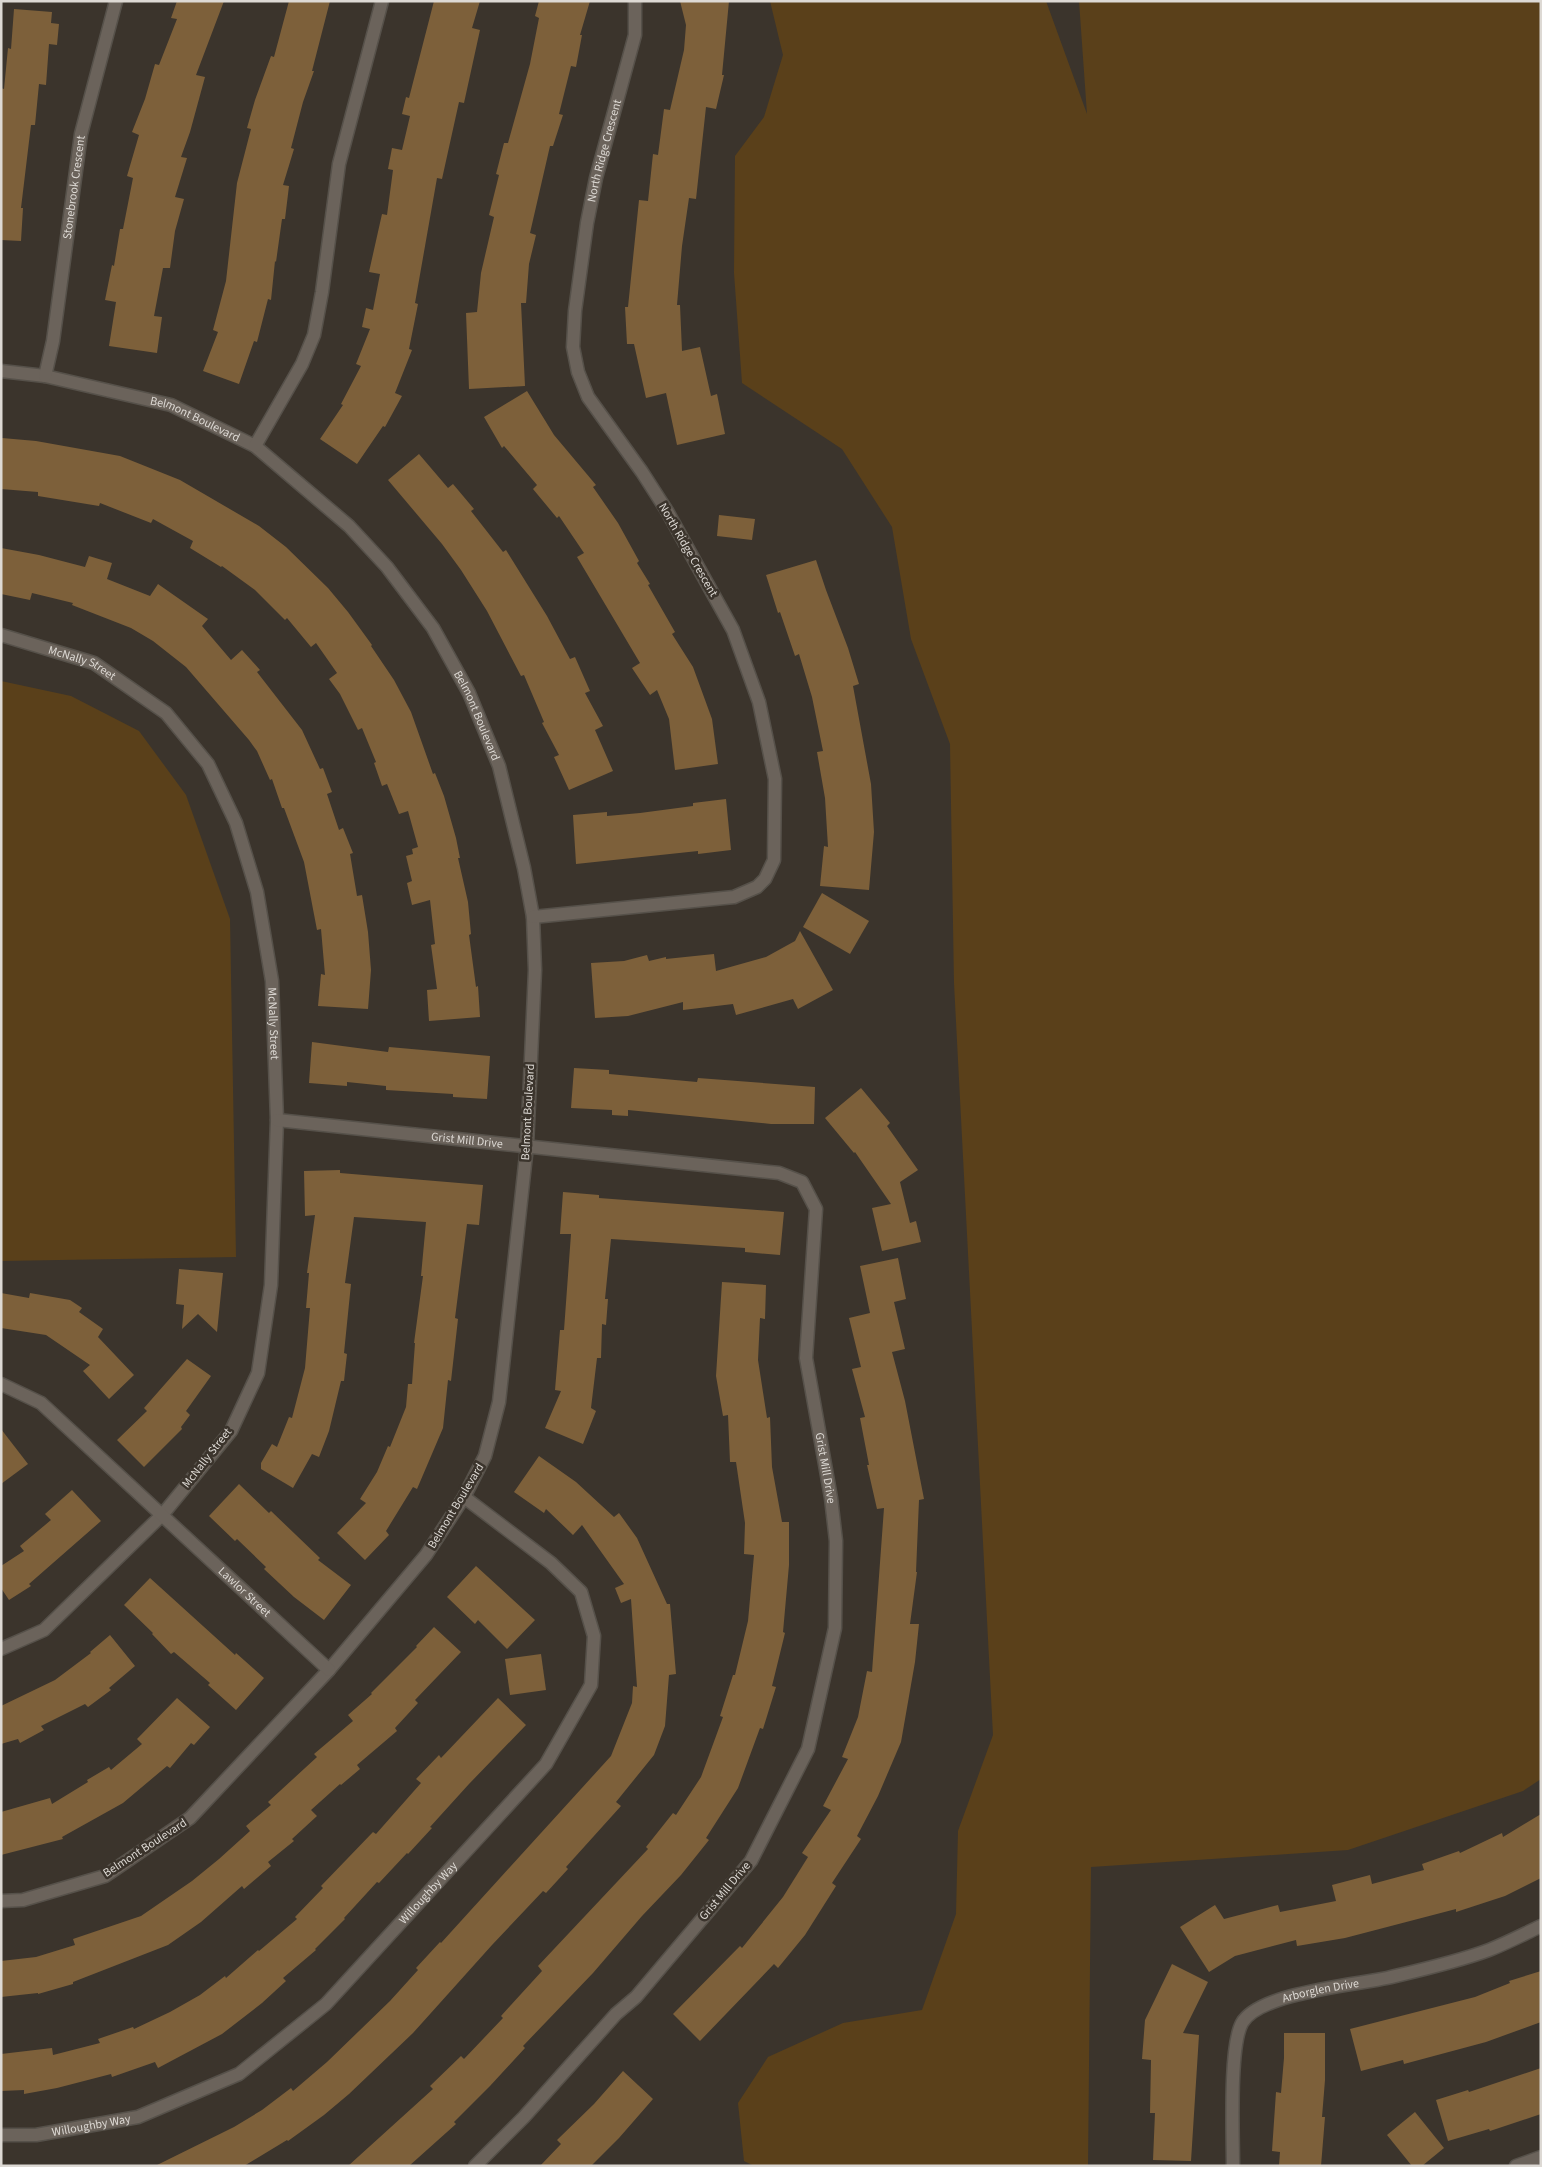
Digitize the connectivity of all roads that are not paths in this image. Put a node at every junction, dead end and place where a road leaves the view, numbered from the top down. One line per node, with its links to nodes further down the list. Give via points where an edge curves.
1 (116, 1): 5 (street, Stonebrook Crescent, via 81,134 53,342)
2 (382, 1): 6 (street, via 338,164 314,335 302,364)
3 (635, 1): 8 (street, North Ridge Crescent, via 635,35 587,223 573,347 588,397 657,495 734,630 759,702 772,759 775,779 774,860 765,879 757,887 734,897)
4 (1, 371): 5 (street, Belmont Boulevard)
5 (45, 376): 6 (street, Belmont Boulevard, via 171,405)
6 (255, 446): 8 (street, Belmont Boulevard, via 349,526 387,567 432,628 469,694 499,766)
7 (1, 635): 9 (street, McNally Street, via 94,663 166,713 208,764 236,823 257,892 272,981)
8 (533, 917): 10 (street, Belmont Boulevard, via 535,970)
9 (277, 1120): 10 (street, Grist Mill Drive); 13 (street, McNally Street, via 271,1285 258,1373 231,1431)
10 (527, 1146): 12 (street, Belmont Boulevard, via 499,1402 485,1456); 20 (street, Grist Mill Drive, via 779,1173 802,1182 816,1209 806,1358 836,1542 835,1628 808,1749 751,1861 636,1997 616,2014 524,2117)
11 (1, 1384): 13 (street, Lawlor Street, via 41,1403)
12 (464, 1497): 15 (street, Belmont Boulevard, via 426,1555); 18 (street, Willoughby Way, via 551,1563 581,1592 594,1636 591,1685 546,1764 326,2004 239,2074 138,2117 36,2135)
13 (162, 1514): 14 (street, via 44,1630); 15 (street, Lawlor Street)
14 (1, 1649)
15 (329, 1670): 16 (street, Belmont Boulevard, via 190,1818 104,1876 23,1900)
16 (1, 1901)
17 (1541, 1926): 21 (street, Arborglen Drive, via 1489,1950 1386,1978 1325,1988 1275,2001 1251,2012 1242,2024 1238,2038 1234,2074)
18 (1, 2135)
19 (1541, 2158): 22 (street)
20 (475, 2166)
21 (1233, 2166)
22 (1516, 2166)

